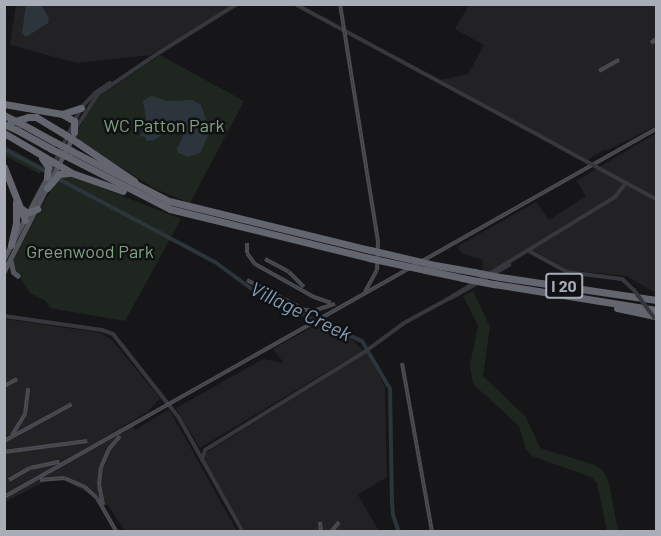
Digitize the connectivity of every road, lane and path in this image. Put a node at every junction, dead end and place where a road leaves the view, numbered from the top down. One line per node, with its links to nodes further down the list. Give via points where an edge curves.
1 (237, 4): 4 (street)
2 (295, 4): 15 (street, bridge)
3 (4, 104): 5 (highway)
4 (84, 106): 5 (highway); 7 (street); 11 (street)
5 (62, 114): 7 (highway)
6 (4, 115): 9 (highway, I 20, bridge)
7 (74, 122): 11 (highway); 14 (street)
8 (4, 124): 9 (highway, I 20, bridge)
9 (20, 127): 12 (highway, I 20, bridge)
10 (4, 132): 14 (highway, via 36,152); 17 (highway, bridge, via 12,122 28,117 46,121)
11 (74, 132): 14 (main road)
12 (71, 155): 17 (highway, I 20); 20 (highway, I 20)
13 (4, 167): 18 (highway)
14 (53, 172): 16 (highway); 20 (highway, via 72,173); 23 (main road)
15 (626, 183): 19 (street); 27 (street, via 615,197)
16 (47, 188): 22 (main road)
17 (147, 192): 25 (highway, I 20)
18 (15, 193): 21 (highway); 26 (highway, via 17,215)
19 (657, 199)
20 (150, 201): 25 (highway, I 20, via 170,209)
21 (20, 207): 23 (highway); 24 (highway)
22 (37, 209): 23 (highway); 29 (main road)
23 (29, 213): 24 (main road)
24 (25, 220): 26 (main road)
25 (279, 231): 28 (highway, I 20)
26 (11, 245): 29 (main road)
27 (530, 251): 38 (street, bridge, via 567,272 622,279); 40 (street, via 404,323 371,348)
28 (370, 254): 32 (highway, I 20, bridge); 34 (highway, I 20, bridge, via 462,278)
29 (8, 258): 30 (main road); 31 (main road)
30 (4, 271)
31 (18, 276)
32 (578, 288): 33 (highway); 35 (highway, I 20)
33 (657, 295)
34 (574, 298): 36 (highway, I 20); 38 (highway)
35 (657, 300)
36 (657, 310)
37 (4, 316): 39 (street, via 113,334 172,408)
38 (656, 317)
39 (195, 447): 40 (street); 41 (street)
40 (205, 450): 41 (street)
41 (202, 459): 42 (street)
42 (243, 531)

